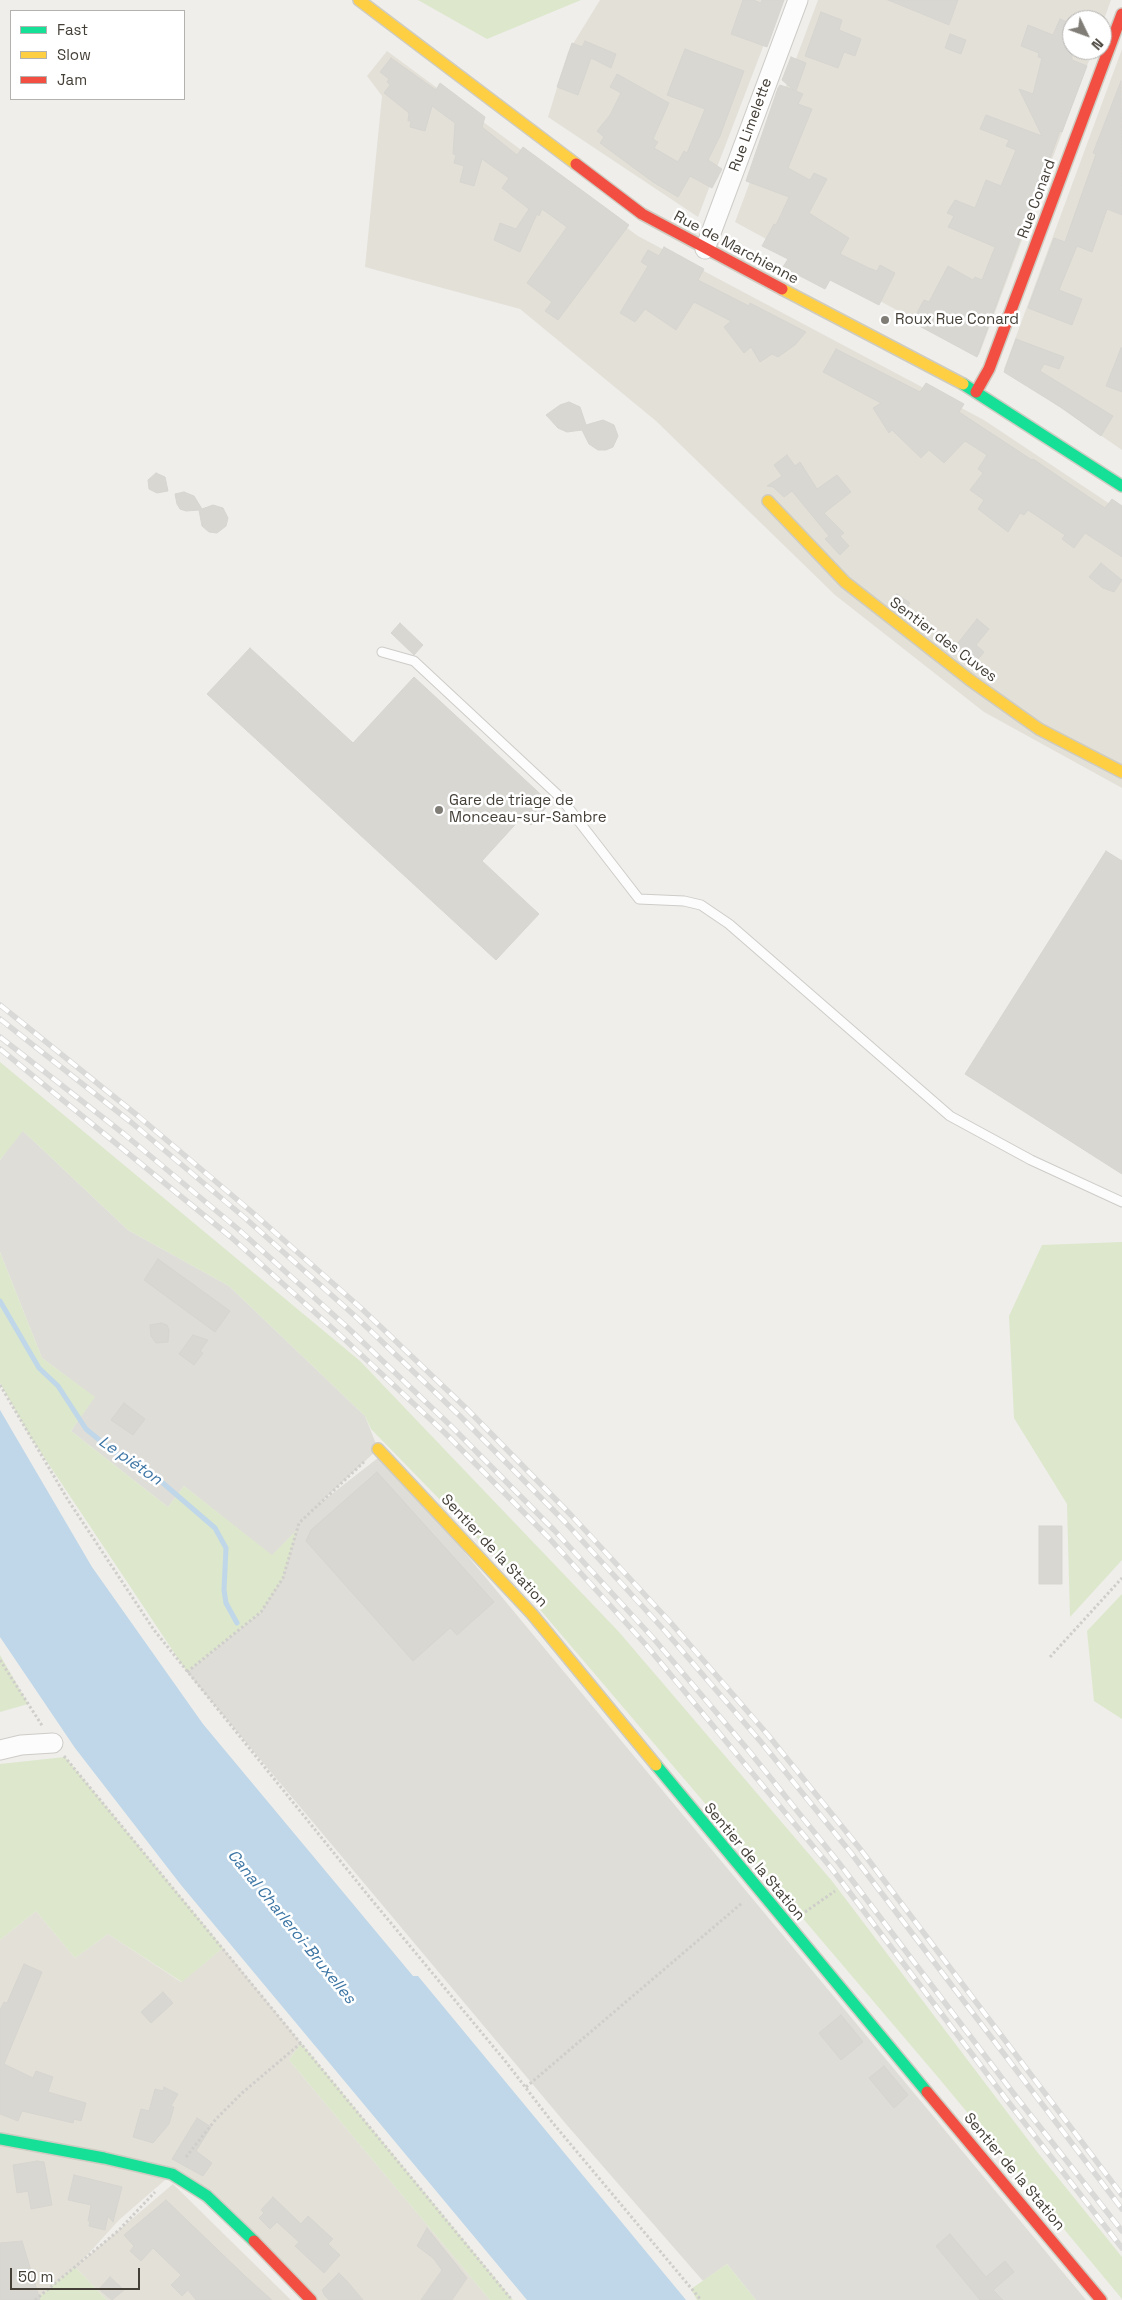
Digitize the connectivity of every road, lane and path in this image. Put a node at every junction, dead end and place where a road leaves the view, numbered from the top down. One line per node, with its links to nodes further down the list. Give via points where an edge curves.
1 (359, 0): 4 (street, Rue de Marchienne, via 628,205)
2 (798, 0): 4 (street, Rue Limelette)
3 (1122, 14): 5 (street, Rue Conard, via 989,369)
4 (705, 250): 5 (street, Rue de Marchienne)
5 (976, 392): 6 (street, Rue de Marchienne)
6 (1122, 486)
7 (768, 501): 9 (street, Sentier des Cuves, via 845,582 962,674 1039,729)
8 (382, 652): 10 (lane, via 414,661 560,797 639,899 701,905 729,924 950,1116 1031,1160)
9 (1122, 772)
10 (1122, 1202)
11 (0, 1385): 16 (path, via 68,1500 154,1630)
12 (378, 1448): 16 (path, via 299,1523 283,1578 261,1612); 19 (street, Sentier de la Station, via 532,1614)
13 (1122, 1578): 14 (path)
14 (1050, 1657)
15 (0, 1660): 17 (path)
16 (188, 1672): 23 (path)
17 (53, 1743): 18 (street); 22 (path)
18 (0, 1750)
19 (758, 1890): 21 (street, Sentier de la Station); 23 (path)
20 (835, 1891): 21 (path)
21 (786, 1924): 30 (street, Sentier de la Station)
22 (301, 2043): 25 (path, via 216,2119); 28 (path)
23 (526, 2087): 29 (path)
24 (0, 2139): 25 (street)
25 (172, 2174): 26 (path, via 118,2231); 27 (street, via 207,2196)
26 (35, 2300)
27 (311, 2300)
28 (512, 2300)
29 (701, 2300)
30 (1101, 2300)

